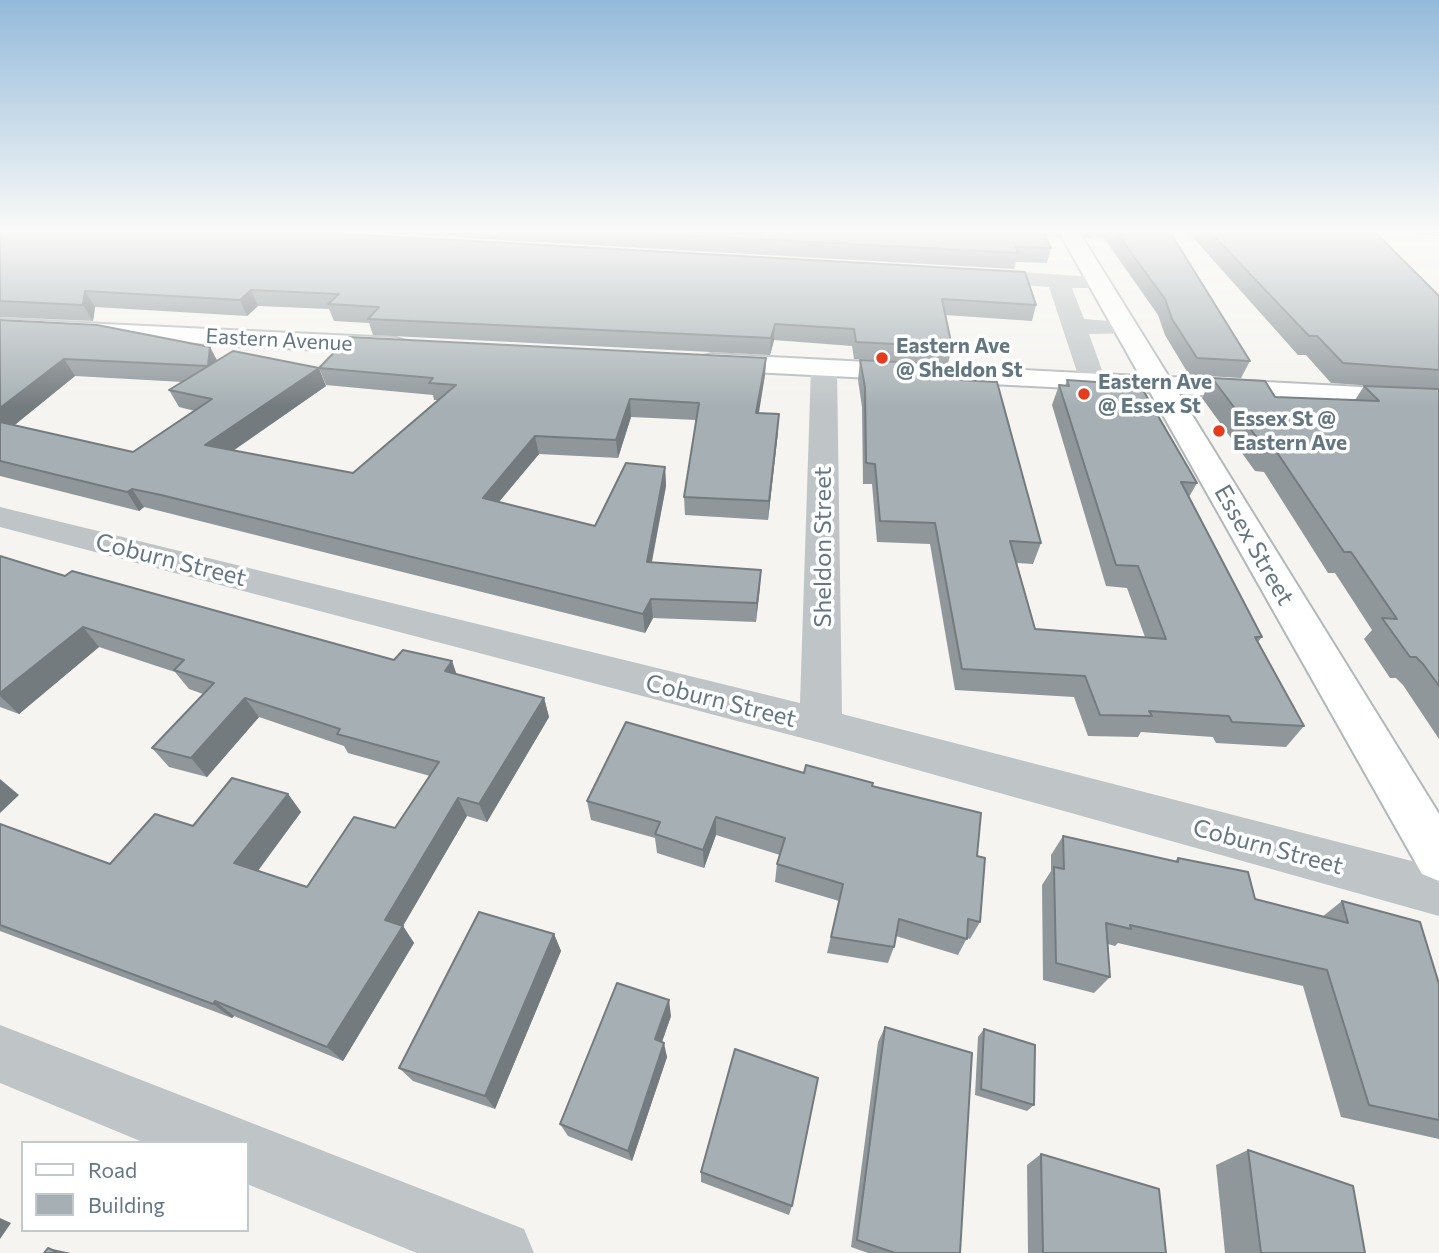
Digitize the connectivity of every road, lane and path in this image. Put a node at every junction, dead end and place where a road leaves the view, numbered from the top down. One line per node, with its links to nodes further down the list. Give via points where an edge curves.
1 (1061, 290): 6 (street)
2 (1063, 290): 4 (street)
3 (1104, 290): 4 (main road, Essex Street)
4 (1112, 303): 6 (street); 11 (main road, Essex Street)
5 (0, 326): 7 (main road, Eastern Avenue)
6 (1072, 326): 10 (street)
7 (415, 347)
8 (687, 361): 9 (main road)
9 (824, 368): 10 (main road); 14 (street, Sheldon Street)
10 (1093, 381): 11 (main road)
11 (1160, 384): 12 (main road); 15 (main road, Essex Street)
12 (1439, 399)
13 (0, 517): 14 (street, Coburn Street)
14 (821, 726): 16 (street, Coburn Street)
15 (1439, 858)
16 (1439, 892)
17 (0, 1054): 18 (street)
18 (218, 1141)
19 (248, 1152): 20 (street)
20 (499, 1253)

